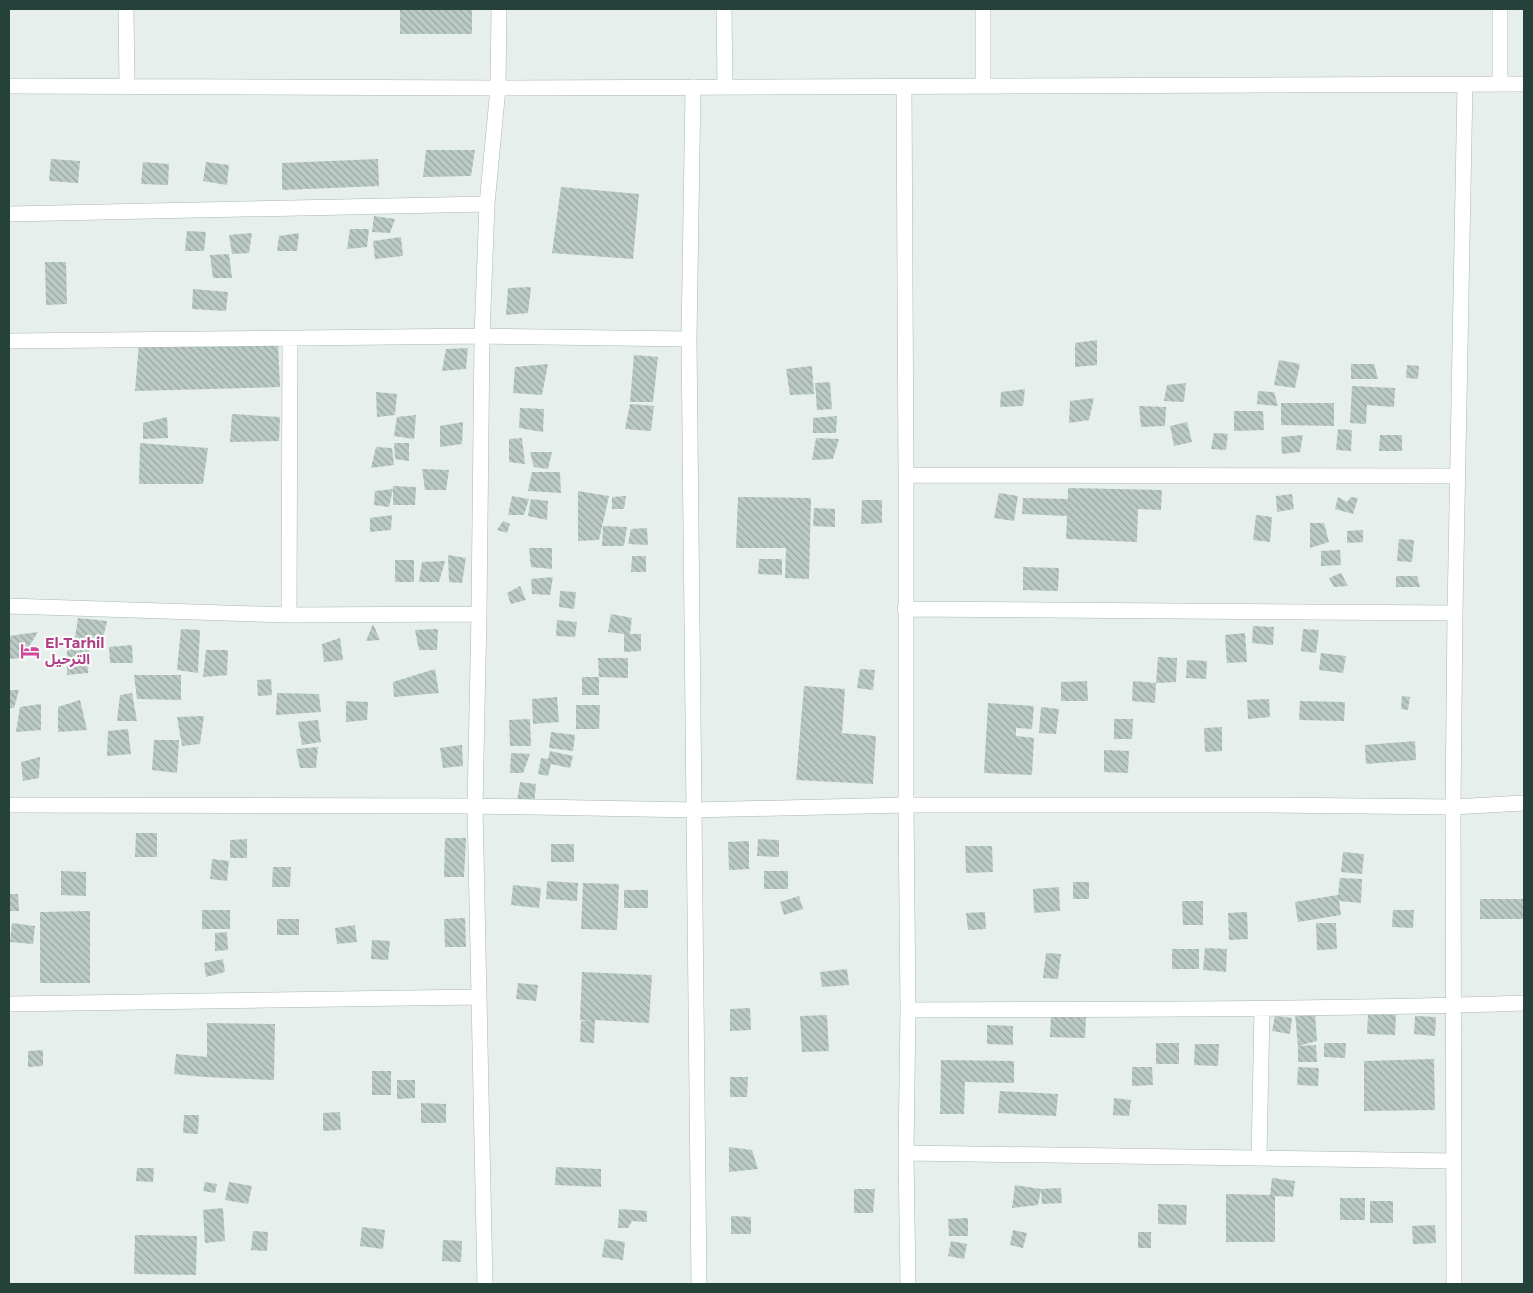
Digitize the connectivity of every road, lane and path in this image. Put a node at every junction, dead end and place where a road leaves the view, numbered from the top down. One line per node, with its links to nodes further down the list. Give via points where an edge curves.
1 (126, 9): 10 (street)
2 (499, 9): 15 (street)
3 (724, 9): 12 (street)
4 (983, 9): 14 (street)
5 (1500, 9): 7 (street)
6 (1465, 84): 7 (street); 14 (street); 23 (street)
7 (1500, 84): 8 (street)
8 (1524, 84)
9 (9, 86): 10 (street)
10 (127, 86): 15 (street)
11 (693, 86): 12 (street); 15 (street); 20 (street)
12 (725, 86): 13 (street)
13 (904, 86): 14 (street); 22 (street)
14 (983, 86)
15 (498, 88): 16 (street)
16 (488, 204): 17 (street); 18 (street)
17 (9, 214)
18 (482, 336): 19 (street); 20 (street); 27 (street)
19 (290, 338): 21 (street); 28 (street)
20 (689, 339): 34 (street)
21 (9, 341)
22 (906, 474): 23 (street); 25 (street)
23 (1457, 476): 26 (street)
24 (9, 606): 28 (street)
25 (906, 609): 26 (street); 31 (street)
26 (1455, 613): 33 (street)
27 (479, 614): 28 (street); 32 (street)
28 (289, 615)
29 (1524, 803): 33 (street)
30 (9, 804): 32 (street)
31 (906, 805): 33 (street); 34 (street); 40 (street)
32 (475, 806): 34 (street); 35 (street)
33 (1453, 807): 38 (street)
34 (694, 810): 45 (street)
35 (478, 997): 37 (street); 44 (street)
36 (1524, 1002): 38 (street)
37 (9, 1004)
38 (1453, 1005): 39 (street); 43 (street)
39 (1262, 1008): 40 (street); 42 (street)
40 (908, 1010): 41 (street)
41 (906, 1153): 42 (street); 46 (street)
42 (1259, 1158): 43 (street)
43 (1454, 1161): 47 (street)
44 (485, 1284)
45 (699, 1284)
46 (908, 1284)
47 (1454, 1284)

